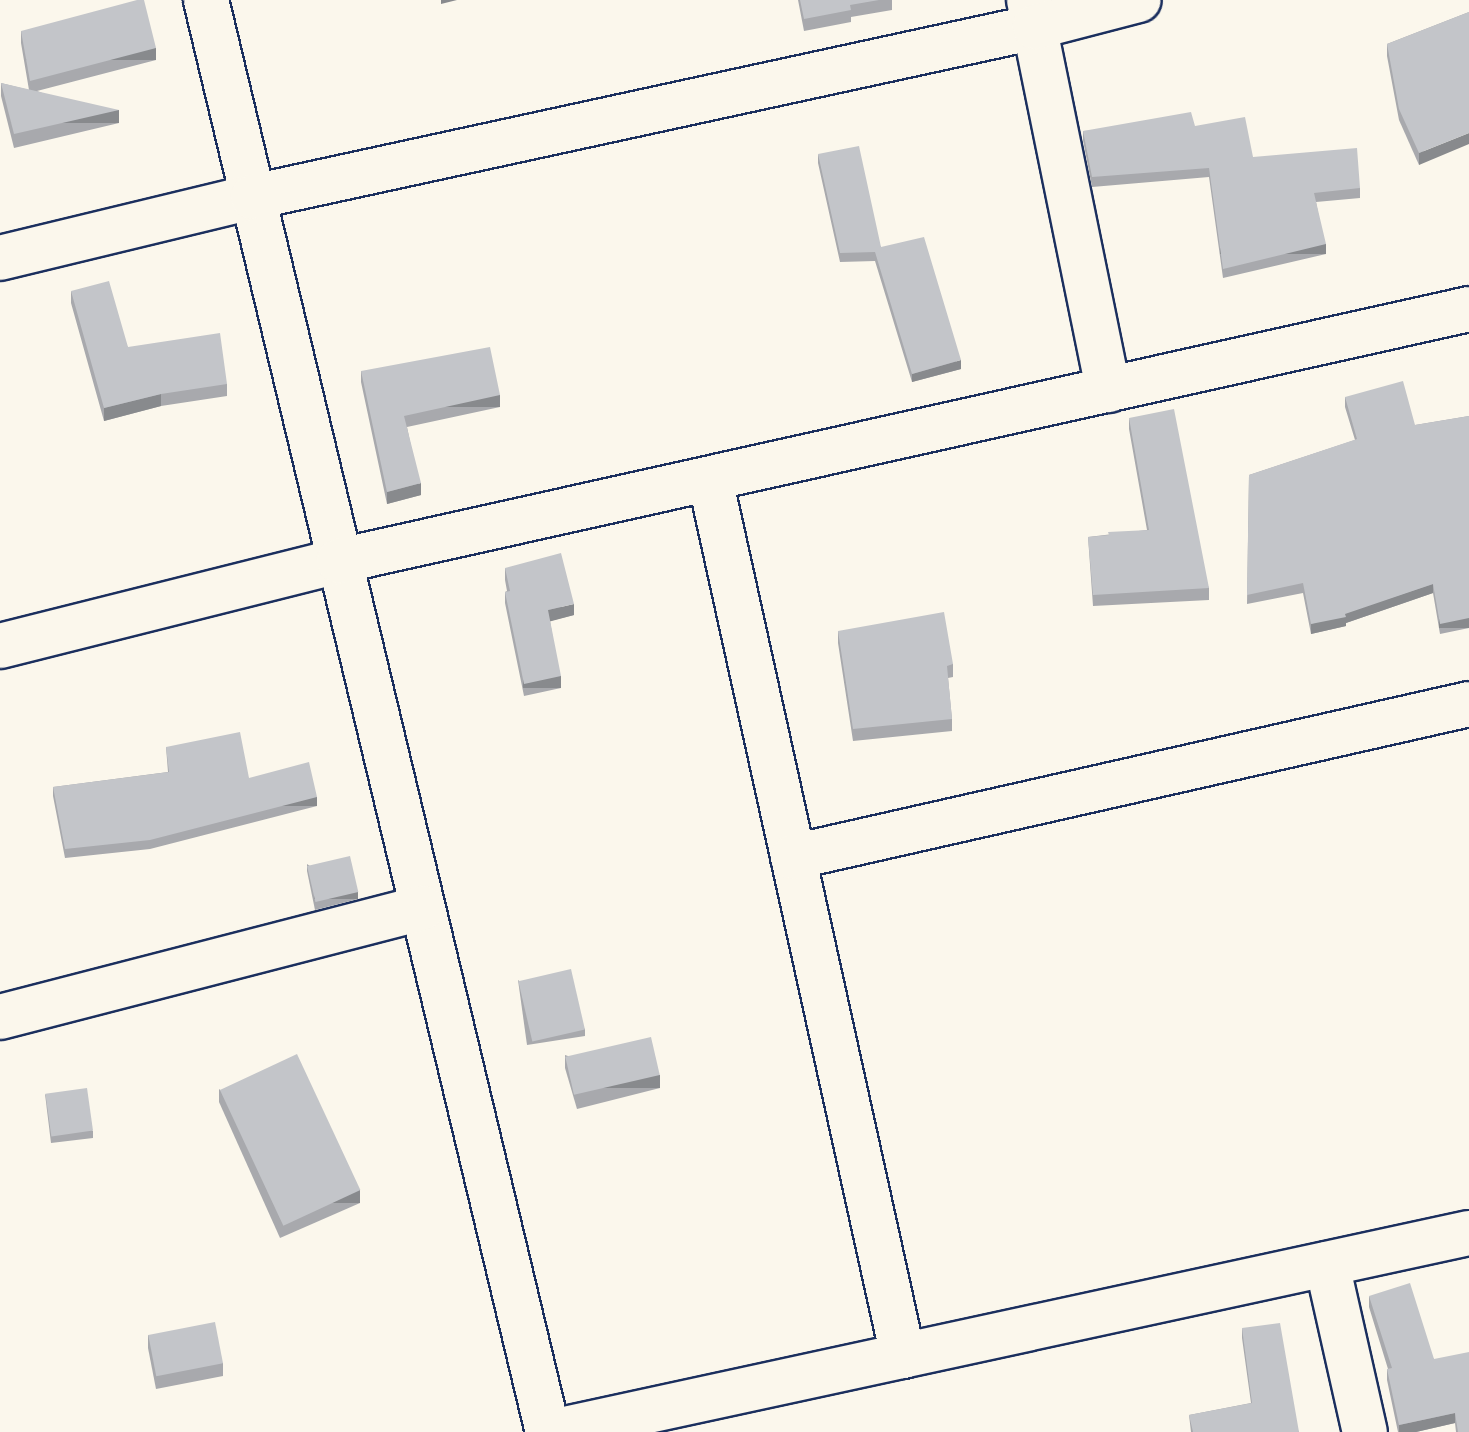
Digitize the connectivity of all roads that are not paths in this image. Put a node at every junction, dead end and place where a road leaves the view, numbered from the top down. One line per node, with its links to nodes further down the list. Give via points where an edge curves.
1 (206, 0): 4 (street)
2 (1139, 0): 3 (street)
3 (1032, 13): 4 (street); 7 (street)
4 (253, 197): 5 (street); 9 (street)
5 (0, 258)
6 (1469, 309): 7 (street)
7 (1108, 390): 8 (street)
8 (710, 479): 9 (street); 12 (street)
9 (339, 561): 10 (street); 13 (street)
10 (0, 646)
11 (1469, 704): 12 (street)
12 (793, 857): 17 (street)
13 (422, 908): 14 (street); 18 (street)
14 (0, 1017)
15 (1469, 1233): 16 (street)
16 (1327, 1264): 17 (street); 19 (street)
17 (903, 1356): 18 (street)
18 (550, 1432)
19 (1365, 1432)

